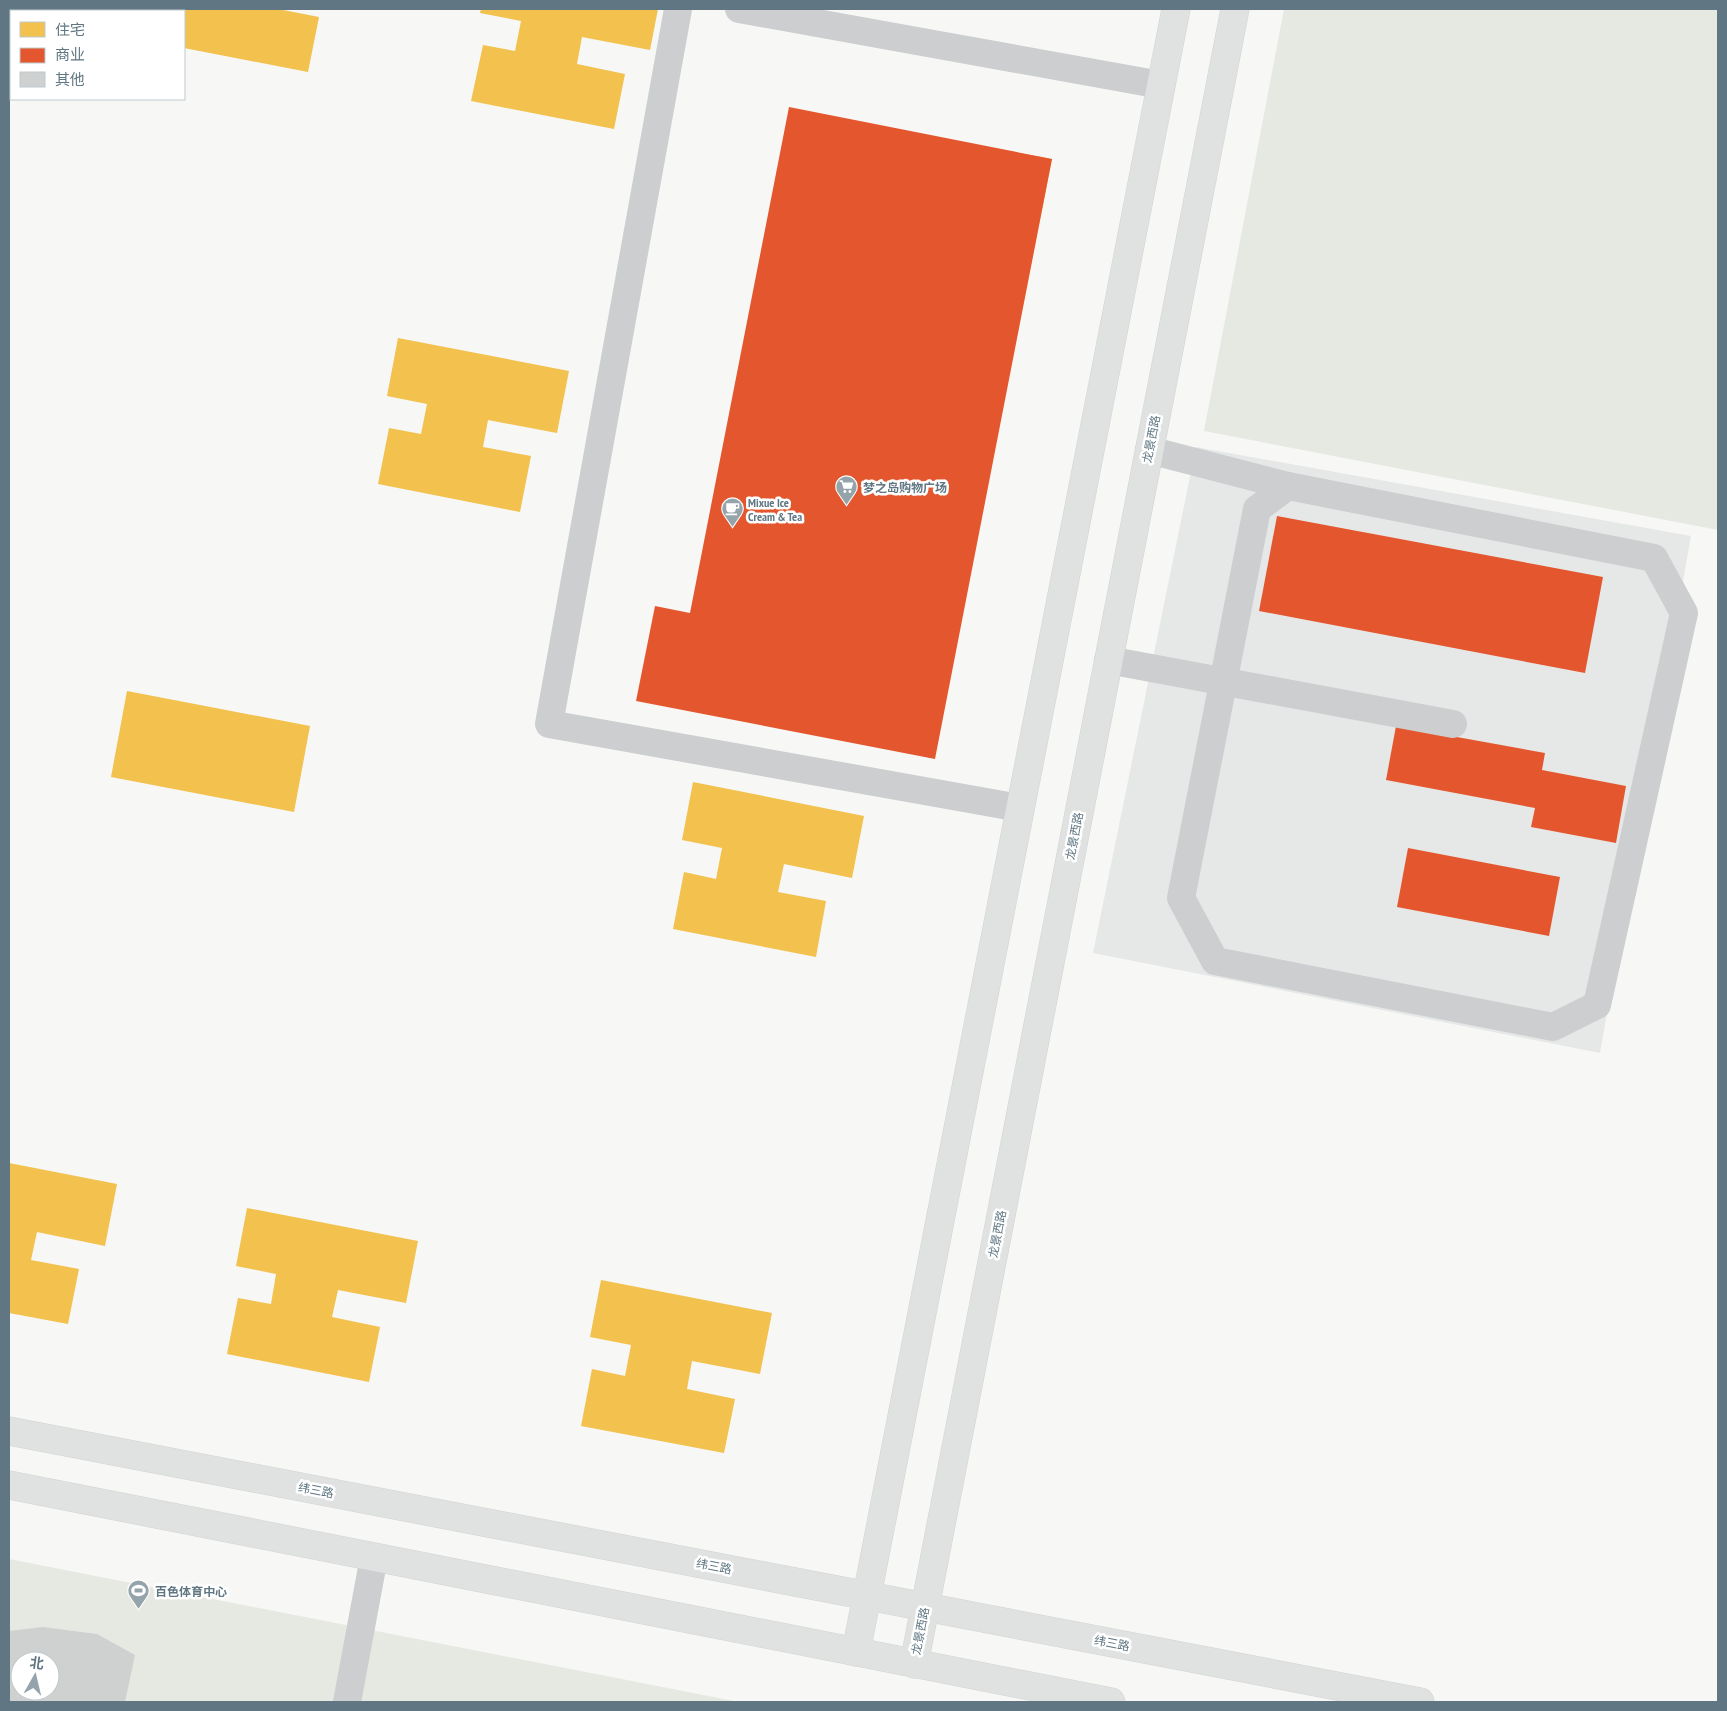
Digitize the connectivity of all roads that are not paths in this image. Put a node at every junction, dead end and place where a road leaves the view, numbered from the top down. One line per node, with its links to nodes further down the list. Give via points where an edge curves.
1 (678, 9): 11 (lane, via 549,724)
2 (739, 9): 5 (lane)
3 (1176, 9): 5 (main road)
4 (1234, 9): 6 (main road, 龙景西路)
5 (1161, 85): 11 (main road)
6 (1149, 450): 7 (lane); 8 (main road, 龙景西路)
7 (1288, 486): 9 (lane, via 1257,509); 9 (lane, via 1654,558 1684,613 1597,1005 1553,1027 1215,961 1181,898)
8 (1108, 660): 9 (lane); 16 (main road, 龙景西路)
9 (1222, 682): 10 (lane)
10 (1453, 724)
11 (1020, 808): 15 (main road)
12 (9, 1430): 15 (main road, 纬三路)
13 (9, 1485): 14 (main road)
14 (374, 1557): 17 (main road); 19 (lane)
15 (867, 1596): 16 (main road, 纬三路); 17 (main road)
16 (925, 1607): 18 (main road, 龙景西路); 21 (main road, 纬三路)
17 (856, 1652): 18 (main road)
18 (914, 1664): 20 (main road)
19 (347, 1702)
20 (1112, 1702)
21 (1420, 1702)

